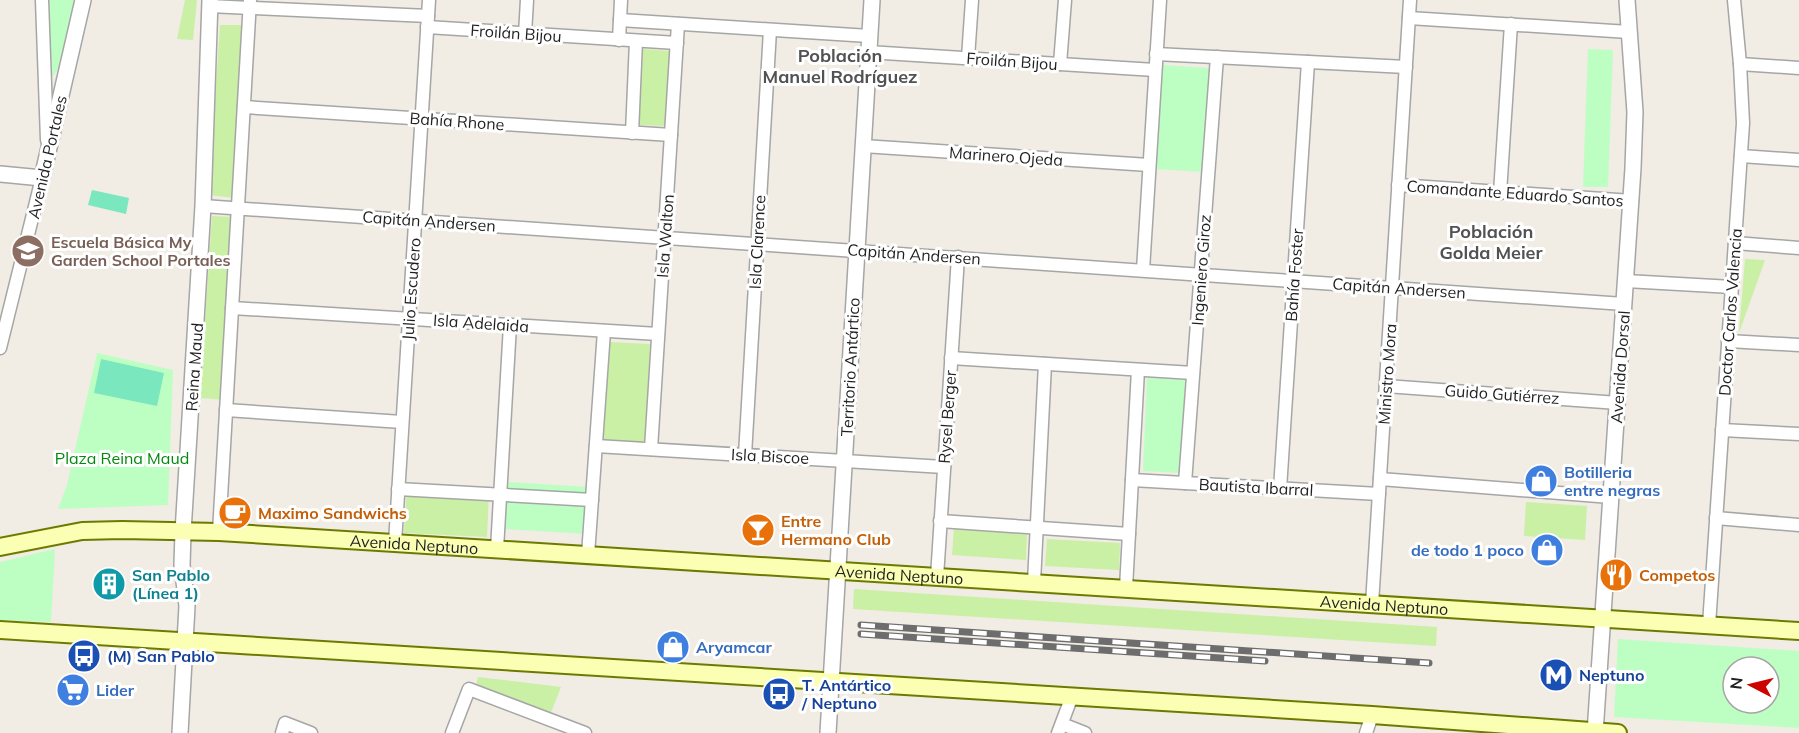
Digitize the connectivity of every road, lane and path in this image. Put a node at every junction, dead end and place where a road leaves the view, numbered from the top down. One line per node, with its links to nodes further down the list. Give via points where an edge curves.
1 (42, 0): 41 (street)
2 (83, 0): 41 (street, Avenida Portales)
3 (429, 0): 17 (street, Julio Escudero)
4 (528, 0): 22 (street)
5 (621, 0): 16 (street)
6 (872, 0): 26 (street, Territorio Antártico)
7 (972, 0): 29 (street)
8 (1065, 0): 31 (street)
9 (1160, 0): 27 (street)
10 (1410, 0): 15 (street, Ministro Mora)
11 (1627, 0): 21 (street, Avenida Dorsal)
12 (1734, 0): 32 (street, Doctor Carlos Valencia)
13 (209, 3): 14 (street, Froilán Bijou); 50 (street, Reina Maud)
14 (250, 4): 17 (street, Froilán Bijou); 36 (street, Reina Maud)
15 (1409, 18): 19 (street); 33 (street, Ministro Mora)
16 (620, 20): 18 (street, Froilán Bijou); 23 (street)
17 (428, 21): 22 (street, Froilán Bijou); 37 (street, Julio Escudero)
18 (678, 24): 20 (street, Froilán Bijou); 25 (street, Isla Walton)
19 (1511, 24): 21 (street); 48 (street)
20 (770, 30): 26 (street, Froilán Bijou); 54 (street, Isla Clarence)
21 (1629, 32): 49 (street, Avenida Dorsal, via 1635,112)
22 (525, 33): 23 (street, Froilán Bijou)
23 (619, 40): 24 (street, Froilán Bijou)
24 (636, 41): 25 (street, Froilán Bijou); 38 (street)
25 (677, 43): 39 (street, Isla Walton)
26 (869, 44): 29 (street, Froilán Bijou); 40 (street, Territorio Antártico)
27 (1156, 54): 28 (street); 35 (street)
28 (1217, 57): 30 (street); 60 (street, Ingeniero Giroz)
29 (968, 58): 31 (street, Froilán Bijou)
30 (1308, 62): 33 (street); 61 (street, Bahía Foster)
31 (1060, 64): 35 (street, Froilán Bijou)
32 (1740, 64): 34 (street); 42 (street, Doctor Carlos Valencia)
33 (1406, 67): 47 (street, Ministro Mora)
34 (1799, 68)
35 (1155, 70): 44 (street)
36 (244, 107): 37 (street, Bahía Rhone); 51 (street, Reina Maud)
37 (422, 119): 38 (street, Bahía Rhone); 52 (street, Julio Escudero)
38 (632, 133): 39 (street, Bahía Rhone)
39 (671, 135): 53 (street, Isla Walton)
40 (863, 146): 44 (street, Marinero Ojeda); 57 (street, Territorio Antártico)
41 (48, 155): 46 (street, Avenida Portales)
42 (1741, 156): 43 (street); 55 (street, Doctor Carlos Valencia)
43 (1799, 160)
44 (1149, 165): 59 (street)
45 (0, 174): 46 (street)
46 (42, 178): 73 (street, Avenida Portales)
47 (1398, 185): 48 (street, Comandante Eduardo Santos); 64 (street, Ministro Mora)
48 (1500, 193): 49 (street, Comandante Eduardo Santos)
49 (1632, 201): 62 (street, Avenida Dorsal)
50 (203, 206): 51 (street, Capitán Andersen); 102 (street, Reina Maud)
51 (238, 208): 52 (street, Capitán Andersen); 66 (street, Reina Maud)
52 (415, 219): 53 (street, Capitán Andersen); 67 (street, Julio Escudero)
53 (664, 237): 54 (street, Capitán Andersen); 70 (street, Isla Walton)
54 (757, 243): 57 (street, Capitán Andersen); 86 (street, Isla Clarence)
55 (1735, 243): 56 (street); 63 (street, Doctor Carlos Valencia)
56 (1799, 248)
57 (857, 250): 58 (street, Capitán Andersen); 87 (street, Territorio Antártico)
58 (958, 257): 59 (street, Capitán Andersen); 74 (street, Rysel Berger)
59 (1143, 270): 60 (street, Capitán Andersen)
60 (1200, 274): 61 (street, Capitán Andersen); 77 (street, Ingeniero Giroz)
61 (1293, 281): 64 (street, Capitán Andersen); 93 (street, Bahía Foster)
62 (1626, 281): 63 (street); 65 (street, Avenida Dorsal)
63 (1732, 287): 71 (street, Doctor Carlos Valencia)
64 (1392, 288): 65 (street, Capitán Andersen); 78 (street, Ministro Mora)
65 (1624, 304): 79 (street, Avenida Dorsal)
66 (232, 308): 67 (street, Isla Adelaida); 80 (street, Reina Maud)
67 (409, 319): 68 (street, Isla Adelaida); 81 (street, Julio Escudero)
68 (510, 325): 69 (street, Isla Adelaida); 95 (street)
69 (604, 331): 70 (street, Isla Adelaida); 84 (street)
70 (658, 334): 85 (street, Isla Walton)
71 (1728, 341): 72 (street); 82 (street, Doctor Carlos Valencia)
72 (1799, 345)
73 (0, 348)
74 (951, 358): 75 (street); 88 (street, Rysel Berger)
75 (1045, 364): 76 (street); 101 (street)
76 (1138, 370): 77 (street); 90 (street)
77 (1193, 374): 91 (street, Ingeniero Giroz)
78 (1386, 386): 79 (street, Guido Gutiérrez); 89 (street, Ministro Mora)
79 (1618, 403): 96 (street, Avenida Dorsal)
80 (226, 410): 81 (street); 103 (street, Reina Maud)
81 (402, 422): 92 (street, Julio Escudero)
82 (1722, 430): 83 (street); 98 (street, Doctor Carlos Valencia)
83 (1799, 434)
84 (596, 446): 85 (street, Isla Biscoe); 97 (street)
85 (651, 449): 86 (street, Isla Biscoe)
86 (745, 455): 87 (street, Isla Biscoe)
87 (844, 461): 88 (street, Isla Biscoe); 109 (street, Territorio Antártico)
88 (944, 466): 99 (street, Rysel Berger)
89 (1380, 479): 94 (street, Ministro Mora); 96 (street)
90 (1132, 480): 91 (street, Bautista Ibarral); 104 (street)
91 (1185, 483): 93 (street, Bautista Ibarral)
92 (398, 489): 95 (street); 105 (street, Julio Escudero)
93 (1280, 489): 94 (street, Bautista Ibarral)
94 (1379, 494): 113 (street, Ministro Mora)
95 (500, 495): 97 (street); 107 (street)
96 (1611, 496): 114 (street, Avenida Dorsal)
97 (592, 500): 108 (street)
98 (1716, 518): 100 (street); 115 (street, Doctor Carlos Valencia)
99 (940, 521): 101 (street); 110 (street, Rysel Berger)
100 (1799, 525)
101 (1037, 528): 104 (street); 111 (street)
102 (183, 532): 103 (main road, Avenida Neptuno); 106 (main road, Avenida Neptuno, via 82,531); 118 (street, Reina Maud)
103 (219, 532): 105 (main road, Avenida Neptuno)
104 (1129, 534): 112 (street)
105 (394, 543): 107 (main road, Avenida Neptuno)
106 (0, 548)
107 (497, 549): 108 (main road, Avenida Neptuno)
108 (588, 555): 109 (main road, Avenida Neptuno)
109 (838, 570): 110 (main road, Avenida Neptuno); 119 (street, Territorio Antártico)
110 (937, 577): 111 (main road, Avenida Neptuno)
111 (1034, 582): 112 (main road, Avenida Neptuno)
112 (1126, 588): 113 (main road, Avenida Neptuno)
113 (1372, 604): 114 (main road, Avenida Neptuno)
114 (1603, 618): 115 (main road, Avenida Neptuno); 124 (street, Avenida Dorsal)
115 (1709, 625): 117 (main road, Avenida Neptuno)
116 (0, 630): 118 (main road)
117 (1799, 631)
118 (185, 641): 119 (main road); 125 (street, Reina Maud)
119 (831, 681): 120 (main road); 129 (street, Territorio Antártico)
120 (1072, 696): 121 (main road); 123 (street)
121 (1372, 715): 124 (main road); 131 (street)
122 (283, 728): 126 (street)
123 (1060, 729): 130 (street)
124 (1595, 732): 132 (main road)
125 (180, 733)
126 (311, 733)
127 (452, 733): 128 (street, via 469,689)
128 (585, 733)
129 (828, 733)
130 (1085, 733)
131 (1366, 733)
132 (1618, 733)

